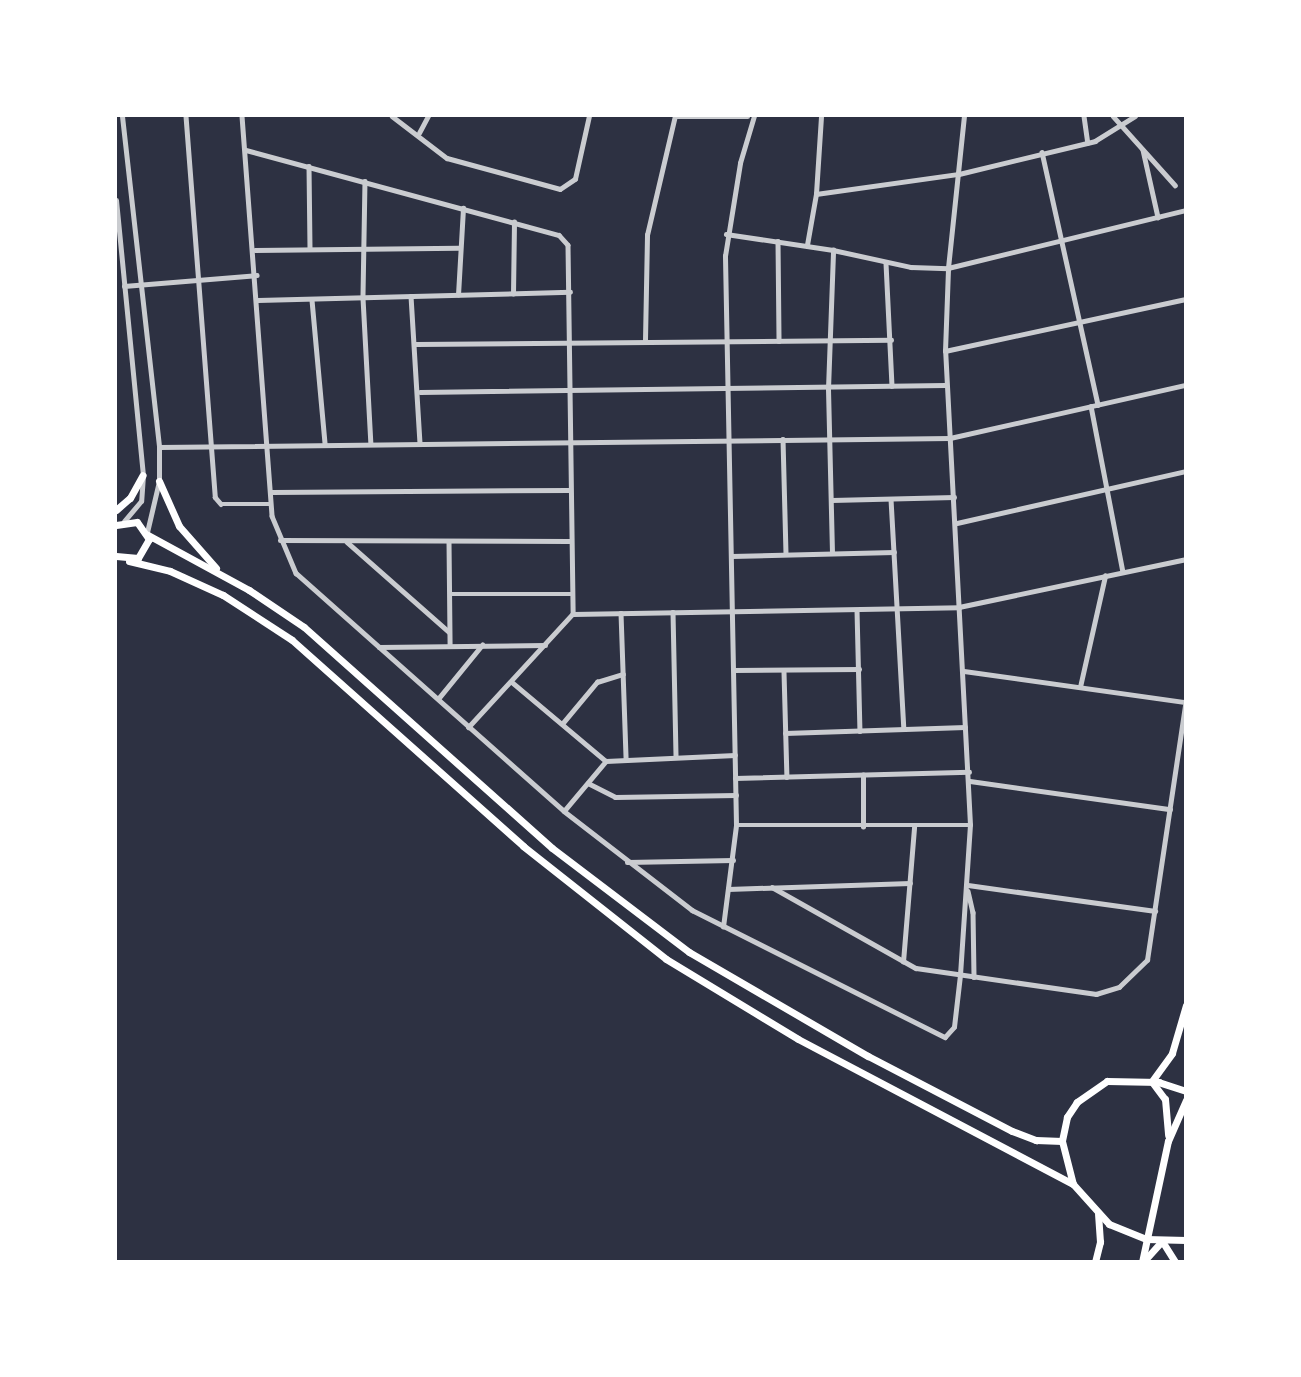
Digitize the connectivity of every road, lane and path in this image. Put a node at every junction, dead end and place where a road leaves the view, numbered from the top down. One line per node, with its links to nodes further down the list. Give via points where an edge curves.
1 (122, 116): 44 (street)
2 (186, 116): 43 (street)
3 (242, 116): 19 (street)
4 (392, 116): 16 (street)
5 (428, 116): 16 (street)
6 (589, 116): 16 (street, via 575,179 560,189 447,159)
7 (676, 116): 8 (street); 55 (street, via 647,235)
8 (747, 116)
9 (754, 116): 31 (street)
10 (821, 116): 25 (street)
11 (964, 116): 22 (street)
12 (1084, 116): 17 (street)
13 (1113, 116): 15 (street)
14 (1135, 116): 15 (street)
15 (1121, 126): 17 (street); 18 (street)
16 (419, 133)
17 (1088, 142): 20 (street)
18 (1142, 148): 24 (street); 29 (street)
19 (246, 150): 21 (street); 38 (street)
20 (1042, 152): 22 (street); 32 (street)
21 (309, 166): 23 (street); 37 (street)
22 (959, 174): 25 (street); 41 (street)
23 (365, 181): 27 (street); 35 (street)
24 (1175, 185)
25 (816, 194): 34 (street)
26 (116, 200): 45 (street)
27 (463, 208): 30 (street); 36 (street)
28 (1185, 211): 29 (street)
29 (1158, 217): 32 (street)
30 (514, 222): 46 (street, via 565,238 570,252); 47 (street)
31 (726, 234): 33 (street); 58 (street)
32 (1059, 240): 41 (street); 54 (street)
33 (778, 241): 34 (street); 59 (street)
34 (807, 245): 39 (street)
35 (366, 247): 36 (street); 37 (street); 50 (street)
36 (458, 248): 48 (street)
37 (310, 249): 38 (street)
38 (255, 250): 42 (street)
39 (833, 250): 40 (street); 56 (street)
40 (886, 262): 41 (street); 57 (street)
41 (948, 268): 62 (street)
42 (257, 275): 43 (street); 52 (street)
43 (200, 280): 44 (street); 81 (street)
44 (143, 285): 45 (street); 80 (street)
45 (123, 286): 84 (street)
46 (570, 292): 47 (street); 60 (street)
47 (513, 294): 48 (street)
48 (458, 295): 49 (street)
49 (411, 296): 50 (street); 61 (street)
50 (363, 298): 53 (street); 78 (street)
51 (1185, 299): 54 (street)
52 (258, 300): 53 (street); 82 (street)
53 (312, 300): 77 (street)
54 (1078, 323): 62 (street); 70 (street)
55 (645, 340): 58 (street); 60 (street)
56 (829, 340): 57 (street); 59 (street); 67 (street)
57 (891, 340): 65 (street)
58 (726, 341): 59 (street); 66 (street)
59 (779, 341)
60 (571, 342): 61 (street); 68 (street)
61 (415, 344): 69 (street)
62 (944, 351): 63 (street)
63 (945, 385): 65 (street); 72 (street)
64 (1185, 385): 70 (street)
65 (892, 386): 67 (street)
66 (727, 388): 67 (street); 68 (street); 74 (street)
67 (828, 389): 75 (street)
68 (569, 390): 69 (street); 76 (street)
69 (420, 392): 79 (street)
70 (1098, 405): 71 (street)
71 (1091, 406): 72 (street); 86 (street)
72 (950, 438): 75 (street); 89 (street)
73 (783, 439): 74 (street); 75 (street); 103 (street)
74 (729, 440): 76 (street); 105 (street)
75 (830, 441): 91 (street)
76 (570, 442): 79 (street); 87 (street)
77 (325, 443): 78 (street); 82 (street)
78 (371, 443): 79 (street)
79 (420, 443)
80 (159, 447): 81 (street); 85 (street)
81 (208, 447): 82 (street); 92 (street, via 216,500 221,505)
82 (269, 447): 88 (street)
83 (1185, 471): 86 (street)
84 (143, 475): 93 (main road, via 130,498); 94 (street, via 141,501)
85 (159, 481): 96 (street); 109 (main road, via 179,526)
86 (1109, 486): 95 (street); 108 (street)
87 (569, 490): 88 (street); 100 (street)
88 (272, 492): 92 (street)
89 (954, 497): 90 (street); 95 (street)
90 (891, 499): 91 (street); 101 (street)
91 (832, 500): 102 (street)
92 (271, 504): 97 (street)
93 (116, 510)
94 (119, 522): 96 (main road, via 137,522)
95 (957, 523): 113 (street)
96 (147, 533): 107 (main road, via 145,552); 109 (main road)
97 (280, 540): 98 (street); 124 (street, via 299,577)
98 (346, 541): 99 (street); 120 (street)
99 (449, 541): 100 (street); 111 (street)
100 (569, 541): 112 (street)
101 (894, 552): 102 (street); 114 (street)
102 (832, 553): 103 (street)
103 (786, 554): 105 (street)
104 (116, 556): 107 (main road)
105 (732, 556): 116 (street)
106 (1185, 559): 108 (street)
107 (129, 561): 174 (main road, via 170,571 223,595 292,640 534,855 666,959 798,1040)
108 (1122, 572): 110 (street)
109 (221, 573): 172 (main road, via 304,628 552,848 689,952 868,1056 1012,1131 1036,1140)
110 (1105, 576): 113 (street); 131 (street)
111 (450, 594): 112 (street); 120 (street)
112 (571, 594): 119 (street)
113 (959, 607): 114 (street); 127 (street)
114 (900, 608): 115 (street); 137 (street)
115 (857, 610): 116 (street); 125 (street)
116 (734, 611): 117 (street); 126 (street)
117 (673, 612): 118 (street); 141 (street)
118 (621, 613): 119 (street); 129 (street)
119 (573, 614): 123 (street)
120 (449, 632): 121 (street)
121 (450, 645): 122 (street); 124 (street)
122 (482, 645): 123 (street); 132 (street)
123 (545, 645): 130 (street)
124 (378, 647): 132 (street)
125 (859, 669): 128 (street); 138 (street)
126 (734, 670): 128 (street); 140 (street)
127 (964, 671): 131 (street); 136 (street)
128 (784, 672): 139 (street)
129 (623, 674): 134 (street, via 597,682); 142 (street)
130 (513, 683): 134 (street); 135 (street)
131 (1080, 687): 133 (street)
132 (438, 699): 135 (street)
133 (1185, 701): 151 (street)
134 (562, 724): 143 (street)
135 (469, 727): 152 (street)
136 (965, 727): 137 (street); 144 (street)
137 (904, 729): 138 (street)
138 (860, 731): 139 (street)
139 (785, 733): 146 (street)
140 (735, 755): 141 (street); 147 (street)
141 (676, 757): 142 (street)
142 (626, 758): 143 (street)
143 (606, 761): 149 (street)
144 (969, 772): 145 (street); 148 (street)
145 (863, 775): 146 (street); 156 (street)
146 (787, 777): 147 (street)
147 (735, 778): 150 (street)
148 (970, 781): 151 (street); 154 (street)
149 (588, 783): 150 (street, via 615,797); 152 (street)
150 (736, 796): 153 (street)
151 (1170, 809): 163 (street)
152 (564, 811): 158 (street)
153 (736, 825): 156 (street); 157 (street)
154 (970, 825): 155 (street); 161 (street)
155 (914, 826): 156 (street); 159 (street)
156 (863, 827)
157 (733, 860): 158 (street); 162 (street)
158 (626, 862): 164 (street)
159 (910, 883): 160 (street); 165 (street)
160 (772, 887): 162 (street); 165 (street)
161 (968, 888): 163 (street); 166 (street); 167 (street)
162 (728, 889): 164 (street)
163 (1155, 911): 167 (street, via 1147,960 1119,987 1096,994)
164 (723, 927): 166 (street, via 945,1037 953,1032)
165 (903, 962): 166 (street)
166 (960, 975): 167 (street)
167 (974, 977)
168 (1185, 1005): 169 (main road, via 1172,1053)
169 (1152, 1081): 170 (main road); 172 (main road, via 1115,1080 1090,1089 1067,1117); 173 (main road, via 1165,1099)
170 (1185, 1091)
171 (1185, 1100): 173 (main road)
172 (1062, 1141): 174 (main road)
173 (1168, 1141): 176 (main road)
174 (1073, 1184): 175 (main road)
175 (1097, 1213): 176 (main road, via 1119,1230); 179 (main road, via 1100,1242)
176 (1146, 1239): 178 (main road); 180 (main road)
177 (1185, 1240): 178 (main road)
178 (1162, 1241): 180 (main road); 181 (main road)
179 (1095, 1262)
180 (1143, 1262)
181 (1175, 1262)

